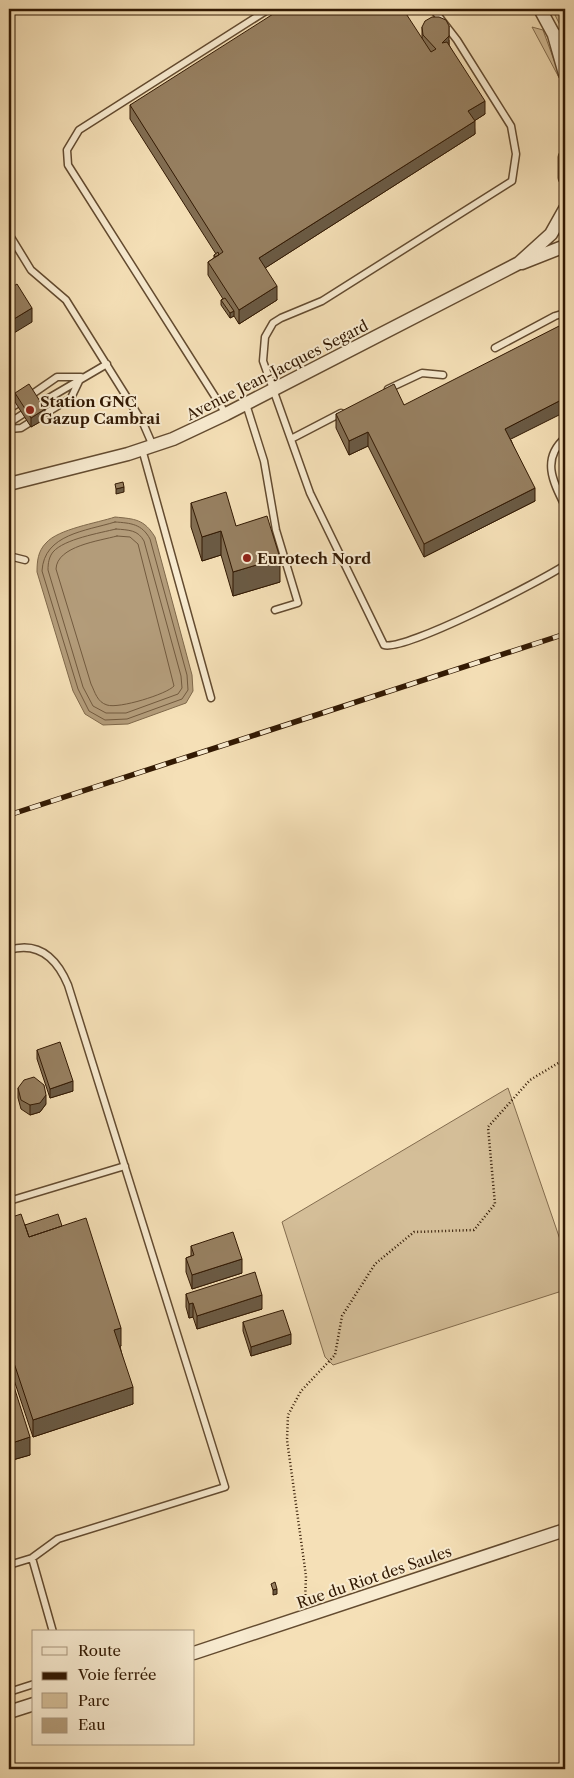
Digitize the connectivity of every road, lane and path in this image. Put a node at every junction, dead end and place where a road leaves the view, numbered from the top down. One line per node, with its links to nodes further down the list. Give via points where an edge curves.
1 (269, 9): 27 (lane, via 79,130 67,150 68,165)
2 (433, 9): 18 (lane, via 463,49 511,126 516,154 512,181 322,301 274,323 265,337 263,361)
3 (540, 9): 4 (street)
4 (553, 33): 5 (street); 6 (street)
5 (565, 47)
6 (565, 74)
7 (565, 157): 8 (street)
8 (565, 178)
9 (565, 209): 12 (street, Avenue Jean-Jacques Segard, via 551,234)
10 (9, 234): 15 (lane, via 31,270 66,300)
11 (565, 246): 12 (street, Avenue Jean-Jacques Segard)
12 (519, 263): 18 (street, Avenue Jean-Jacques Segard)
13 (565, 313): 14 (lane)
14 (495, 348)
15 (106, 364): 17 (lane); 34 (lane, via 143,423)
16 (443, 374): 19 (lane, via 426,372 415,375)
17 (81, 377): 20 (lane, via 57,377); 23 (lane); 28 (lane, via 71,398)
18 (274, 389): 22 (street, Avenue Jean-Jacques Segard); 33 (lane)
19 (381, 392)
20 (30, 395)
21 (17, 404): 24 (lane)
22 (246, 404): 27 (street, Avenue Jean-Jacques Segard); 40 (lane, via 262,453 276,530 298,603)
23 (37, 405)
24 (9, 410)
25 (346, 410): 33 (lane)
26 (23, 414): 29 (lane)
27 (226, 414): 34 (street, Avenue Jean-Jacques Segard)
28 (43, 415)
29 (9, 423)
30 (29, 423): 31 (lane)
31 (9, 429)
32 (565, 438): 36 (lane, via 554,451 550,467)
33 (292, 439): 39 (lane, via 310,493 384,645 395,646 453,622)
34 (148, 448): 35 (street, Avenue Jean-Jacques Segard); 41 (lane)
35 (11, 480)
36 (565, 506)
37 (9, 556): 38 (lane)
38 (25, 560)
39 (565, 565)
40 (276, 610)
41 (211, 698)
42 (9, 950): 44 (lane, via 31,947 41,950 62,969)
43 (565, 1058): 49 (path, via 530,1080 488,1127 495,1204 474,1230 414,1232 376,1264 342,1316 335,1355 301,1391 288,1415 287,1440 306,1576)
44 (125, 1166): 45 (lane); 47 (lane, via 225,1486 58,1538)
45 (9, 1201)
46 (565, 1530): 49 (street, Rue du Riot des Saules)
47 (32, 1558): 48 (lane); 50 (lane)
48 (9, 1565)
49 (304, 1619): 51 (street, Rue du Riot des Saules)
50 (52, 1630)
51 (195, 1653)
52 (32, 1685): 53 (lane)
53 (9, 1692)
54 (32, 1705): 55 (street)
55 (9, 1712)

